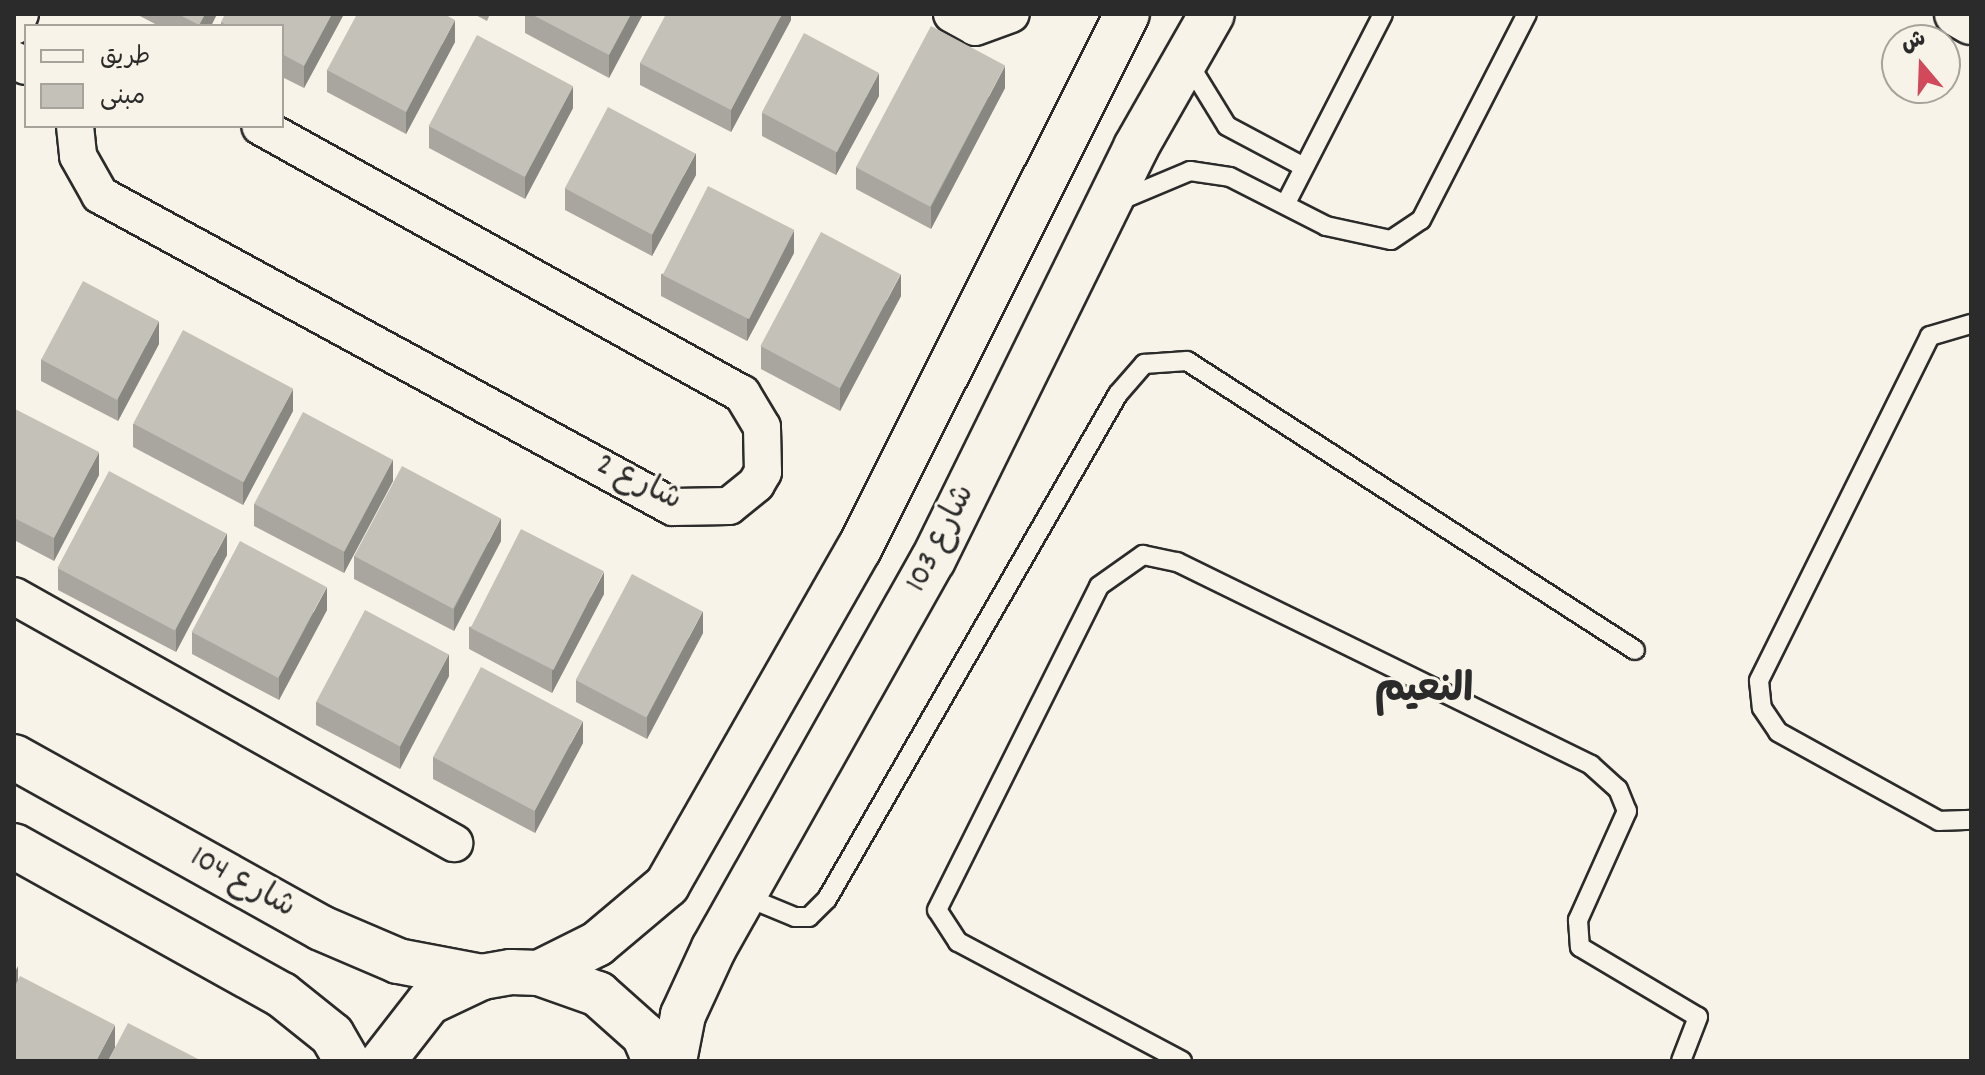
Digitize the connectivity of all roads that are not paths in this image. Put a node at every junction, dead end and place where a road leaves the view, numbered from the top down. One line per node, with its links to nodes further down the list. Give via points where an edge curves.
1 (20, 14): 10 (street)
2 (952, 14): 3 (street, via 975,27)
3 (1011, 14)
4 (1127, 14): 25 (street, via 859,549 675,873 597,944)
5 (1212, 14): 11 (street, شارع 103)
6 (1383, 14): 14 (lane)
7 (1527, 14): 15 (lane, via 1421,220 1391,240 1362,238)
8 (1957, 14): 9 (street)
9 (1971, 22)
10 (14, 26)
11 (1186, 59): 14 (lane, via 1227,126); 16 (street, شارع 103)
12 (75, 128): 13 (street, شارع 2, via 78,156 100,195 673,507 729,506 756,484 765,457 762,427 742,394)
13 (264, 128)
14 (1304, 167): 15 (lane)
15 (1286, 203): 16 (lane, via 1230,177 1190,171)
16 (1107, 206): 24 (street, شارع 103, via 933,560)
17 (1971, 324): 21 (lane, via 1930,336 1759,681 1762,708 1778,732 1939,821)
18 (14, 596): 22 (street)
19 (1635, 650): 24 (lane, via 1187,361 1144,364 1118,394 827,899 809,917 795,917)
20 (14, 757): 26 (street, شارع 104, via 321,928 398,961)
21 (1971, 820)
22 (454, 843)
23 (14, 846): 27 (street, via 282,995 332,1035)
24 (741, 895): 30 (street, شارع 103, via 683,1015)
25 (539, 973): 26 (street); 29 (street, via 598,994 644,1035)
26 (482, 977): 28 (street, via 429,1002)
27 (347, 1061)
28 (383, 1061)
29 (655, 1061)
30 (674, 1061)
31 (1182, 1061): 32 (lane, via 958,942 937,910 1099,586 1143,555 1177,562 1591,765 1618,789 1627,811 1578,920 1580,947 1698,1017)
32 (1681, 1061)

